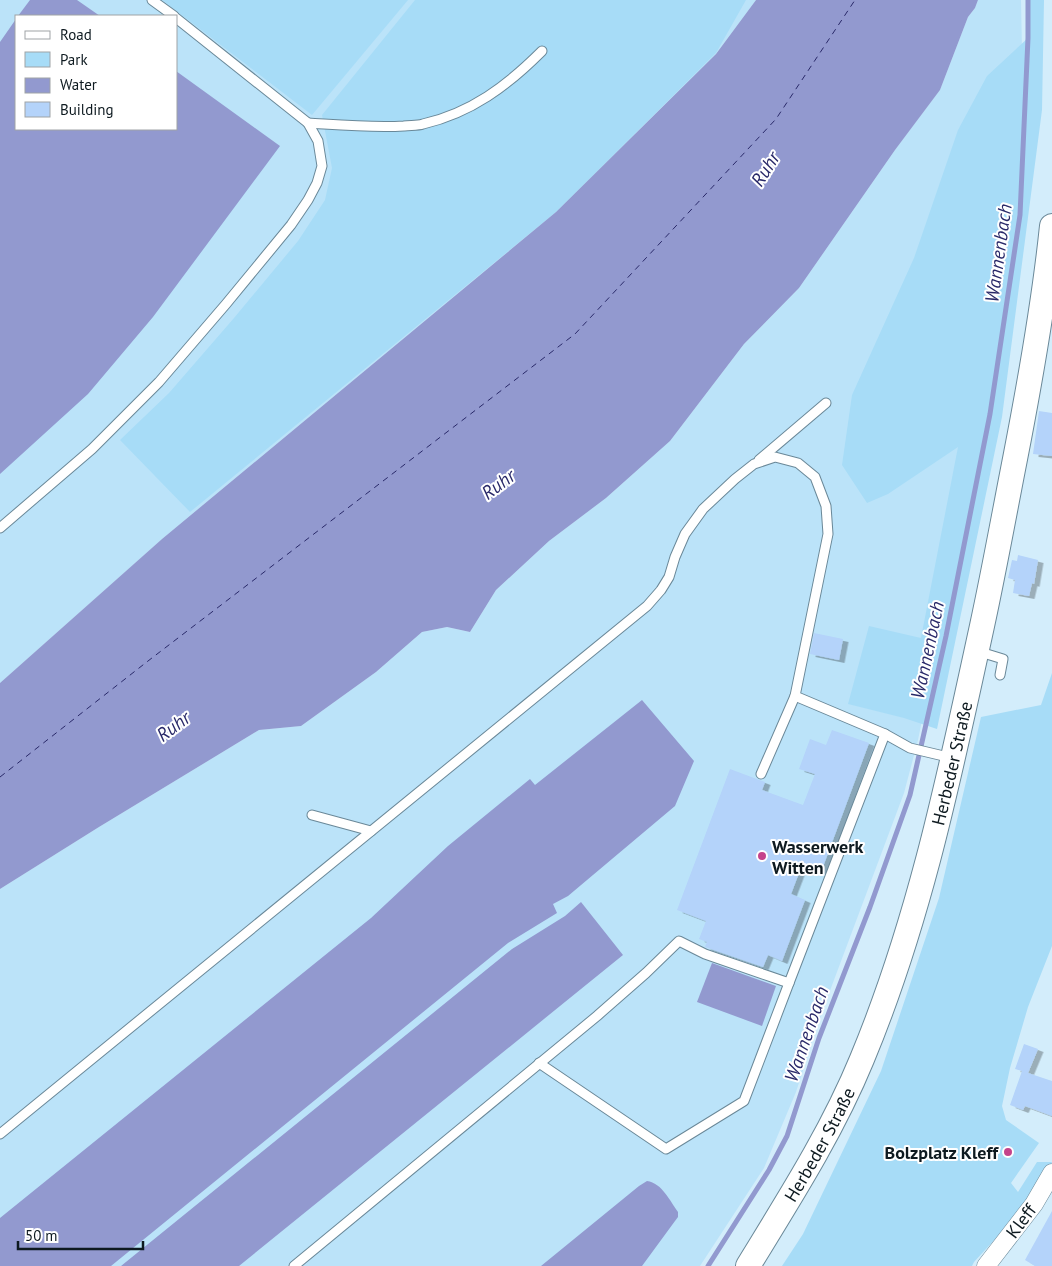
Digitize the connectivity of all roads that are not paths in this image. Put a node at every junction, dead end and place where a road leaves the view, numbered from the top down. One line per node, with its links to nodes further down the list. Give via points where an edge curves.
1 (152, 0): 2 (lane)
2 (172, 15)
3 (178, 19): 5 (lane)
4 (542, 51): 5 (lane, via 495,92 463,111 422,124 388,127)
5 (308, 123): 9 (lane, via 318,141 322,166 317,183 291,225 159,382 92,449)
6 (1052, 226): 10 (main road, Herbeder Straße, via 1026,403)
7 (826, 403): 8 (lane)
8 (754, 464): 12 (lane, via 775,457 798,464 815,477 826,506 828,534); 17 (lane, via 703,509 685,534 662,590 648,606)
9 (0, 528)
10 (976, 651): 11 (lane, via 1003,659); 14 (main road, Herbeder Straße)
11 (1000, 675)
12 (795, 696): 13 (lane); 15 (lane)
13 (885, 734): 14 (lane, via 910,748); 18 (lane)
14 (953, 758): 23 (main road, Herbeder Straße, via 921,889 880,1015 838,1111)
15 (761, 774)
16 (312, 815): 17 (lane)
17 (371, 831): 20 (lane)
18 (789, 983): 19 (lane, via 705,954 679,941 604,1010); 19 (lane, via 744,1101 666,1149)
19 (539, 1063): 22 (lane)
20 (0, 1134)
21 (1052, 1173): 24 (street, Kleff, via 1034,1204)
22 (294, 1266)
23 (748, 1266)
24 (986, 1266)

